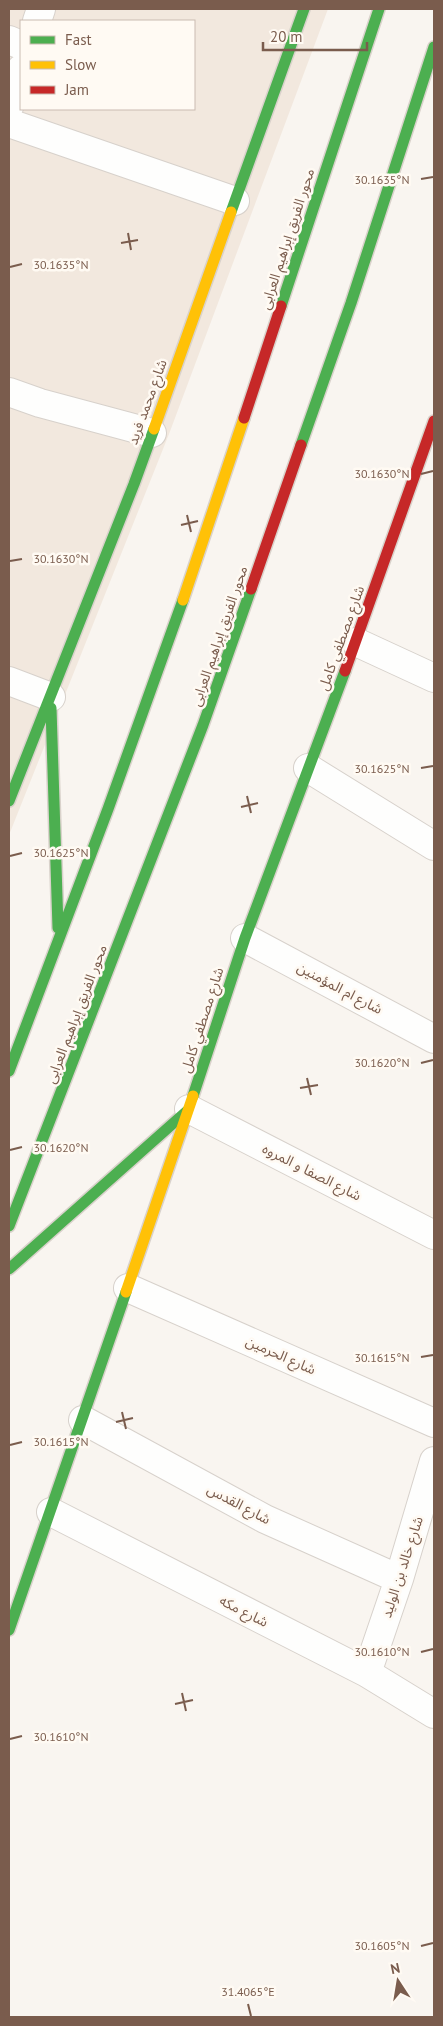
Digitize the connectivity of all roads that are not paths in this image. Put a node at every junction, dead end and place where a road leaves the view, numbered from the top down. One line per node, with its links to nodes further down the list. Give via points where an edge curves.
1 (304, 9): 7 (main road, شارع محمد فريد)
2 (379, 9): 19 (main road, محور الفريق إبراهيم العرابى, via 202,545)
3 (434, 47): 23 (main road, محور الفريق إبراهيم العرابى, via 348,312 203,725)
4 (20, 73): 5 (street)
5 (9, 107)
6 (9, 123): 7 (street)
7 (235, 201): 10 (main road, شارع محمد فريد)
8 (9, 392): 10 (street)
9 (434, 422): 11 (main road, شارع مصطفي كامل)
10 (152, 433): 14 (main road, شارع محمد فريد)
11 (356, 642): 12 (street); 15 (main road, شارع مصطفي كامل)
12 (434, 678)
13 (9, 681): 14 (street)
14 (51, 697): 16 (main road, شارع محمد فريد); 19 (main road)
15 (308, 768): 17 (street); 18 (main road, شارع مصطفي كامل)
16 (9, 801)
17 (434, 846)
18 (245, 938): 20 (street, شارع ام المؤمنين); 22 (main road, شارع مصطفي كامل)
19 (59, 942): 21 (main road, محور الفريق إبراهيم العرابى)
20 (434, 1039)
21 (9, 1071)
22 (189, 1109): 24 (street, شارع الصفا و المروه); 25 (main road); 26 (main road, شارع مصطفي كامل)
23 (9, 1226)
24 (434, 1235)
25 (9, 1269)
26 (128, 1288): 27 (main road, شارع مصطفي كامل); 28 (street, شارع الحرمين)
27 (83, 1420): 30 (main road, شارع مصطفي كامل); 31 (street, شارع القدس, via 265,1519)
28 (434, 1423)
29 (434, 1461): 31 (street, شارع خالد بن الوليد)
30 (51, 1512): 32 (main road, شارع مصطفي كامل); 33 (street, شارع مكه)
31 (399, 1579): 33 (street, شارع خالد بن الوليد)
32 (9, 1630)
33 (367, 1673): 34 (street, شارع مكه)
34 (434, 1714)

